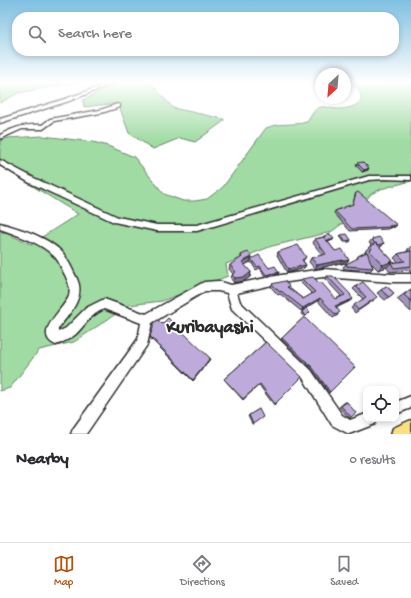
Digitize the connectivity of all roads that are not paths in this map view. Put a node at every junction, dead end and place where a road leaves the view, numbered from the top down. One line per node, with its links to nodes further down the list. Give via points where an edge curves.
1 (60, 102): 3 (street)
2 (118, 106): 5 (street, via 52,120 43,127 19,127)
3 (2, 120): 4 (street, via 5,123)
4 (0, 126)
5 (0, 137)
6 (0, 162): 7 (street, via 31,180 117,220 172,229 197,228 369,178)
7 (411, 178)
8 (0, 226): 11 (street, via 45,244 59,255 74,282 74,298 53,328 56,339 72,331 90,309 104,304)
9 (411, 278): 10 (street, via 323,273)
10 (231, 290): 11 (street, via 218,286 204,287); 14 (street, via 236,305 307,374 337,420 349,428)
11 (147, 320): 16 (street, via 144,341)
12 (411, 402): 13 (street)
13 (399, 407)
14 (363, 422)
15 (411, 428): 17 (main road)
16 (78, 434)
17 (400, 434)

